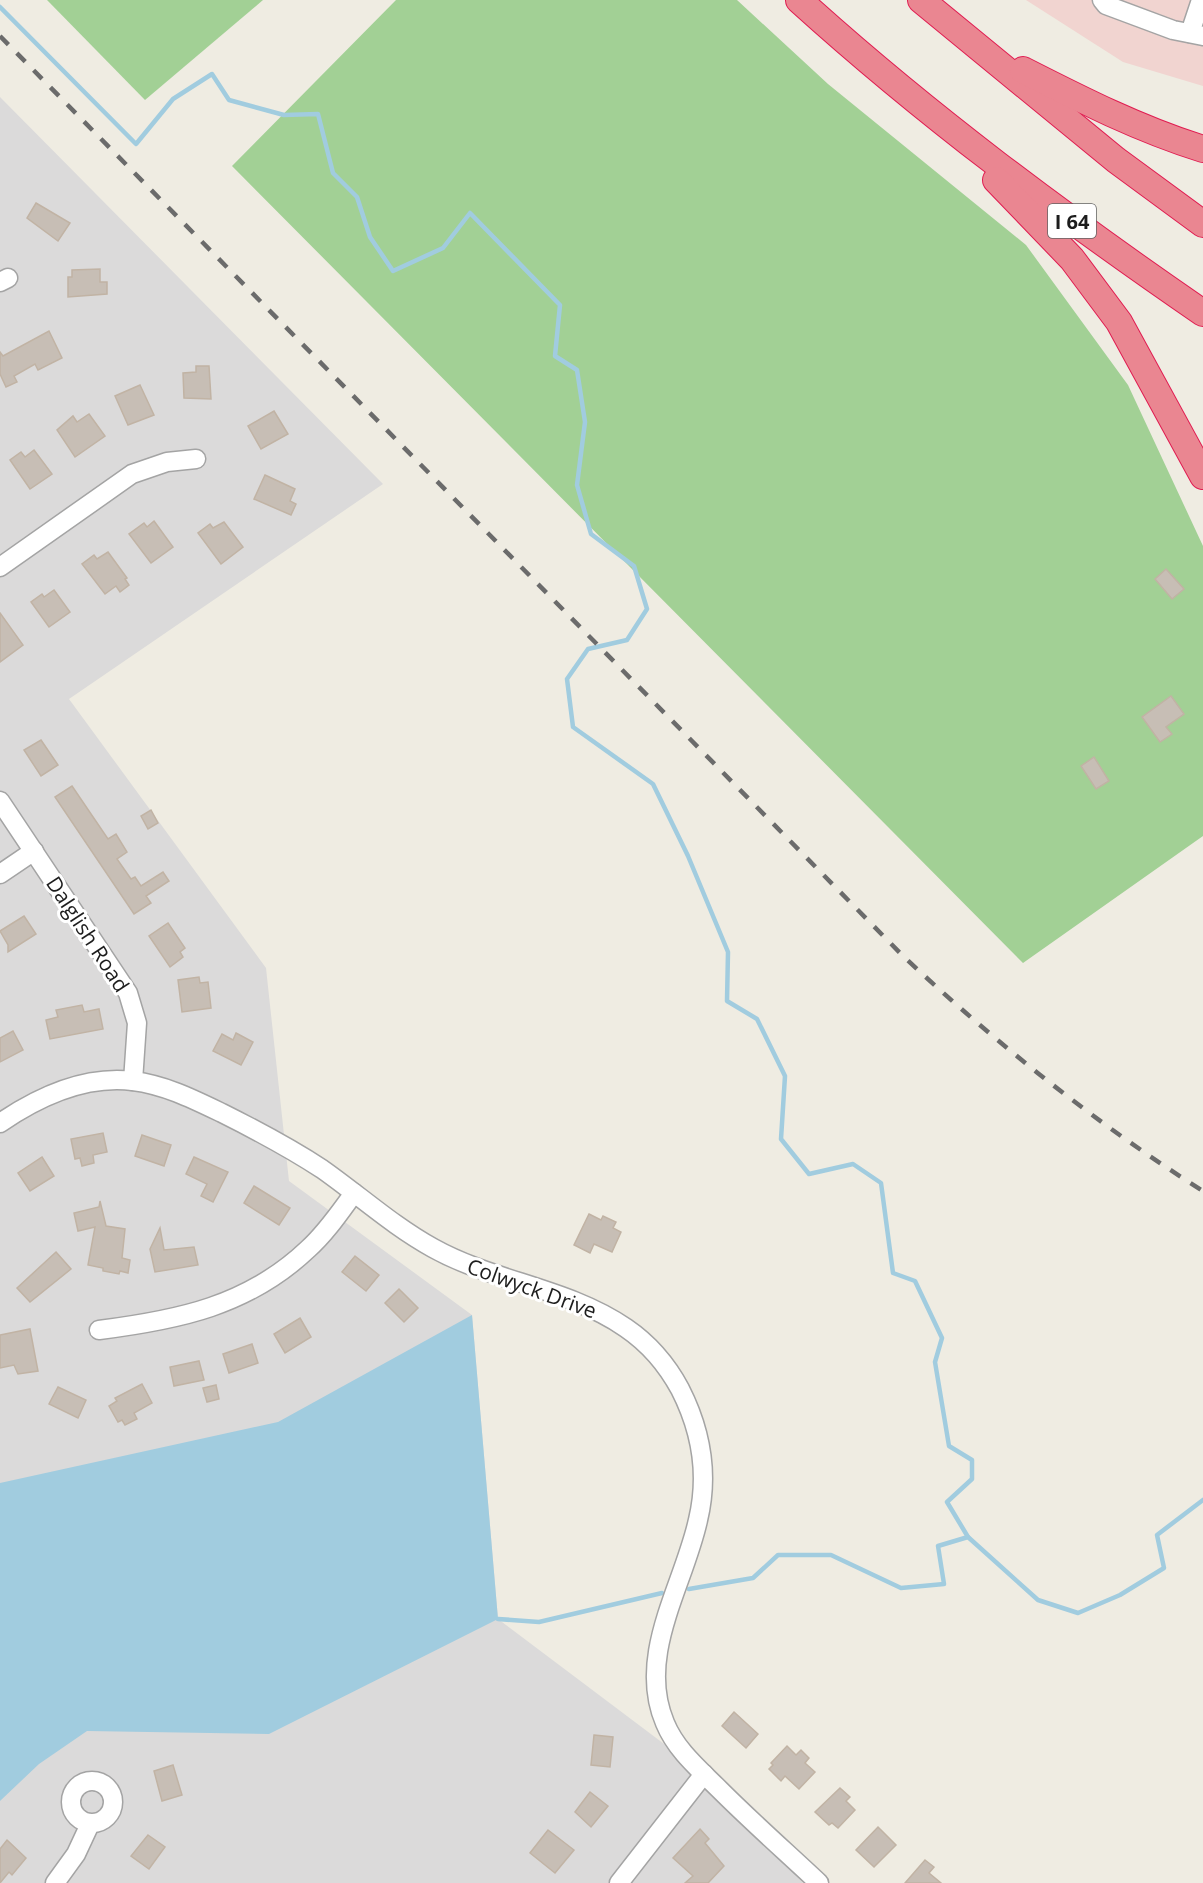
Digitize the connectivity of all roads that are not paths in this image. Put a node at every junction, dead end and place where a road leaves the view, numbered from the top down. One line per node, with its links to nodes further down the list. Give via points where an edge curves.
1 (799, 0): 7 (highway, I 64)
2 (921, 0): 6 (highway)
3 (1102, 0): 5 (street, via 1162,26)
4 (1201, 0): 5 (street)
5 (1196, 34)
6 (976, 46): 8 (highway, via 1102,112); 9 (highway, via 1116,160)
7 (944, 125): 10 (highway, I 64); 12 (highway, via 1084,274 1140,357)
8 (1203, 149)
9 (1203, 224)
10 (1203, 313)
11 (196, 459): 13 (street, via 167,462 132,474)
12 (1203, 476)
13 (0, 567)
14 (0, 801): 15 (street, Dalglish Road)
15 (34, 851): 16 (street); 17 (street, Dalglish Road, via 128,993 137,1023)
16 (0, 874)
17 (133, 1081): 18 (street, Colwyck Drive, via 60,1090); 19 (street, Colwyck Drive, via 188,1097 234,1120 295,1152)
18 (0, 1123)
19 (354, 1193): 20 (street, via 310,1248 248,1293 199,1312); 21 (street, Colwyck Drive, via 444,1254 601,1312 644,1342 678,1384 698,1432 703,1462 702,1496 689,1552 660,1641 655,1676 664,1722 682,1752)
20 (99, 1330)
21 (704, 1774): 24 (street); 25 (street, Colwyck Drive)
22 (90, 1824): 23 (street, via 76,1854)
23 (55, 1883)
24 (619, 1883)
25 (819, 1883)

